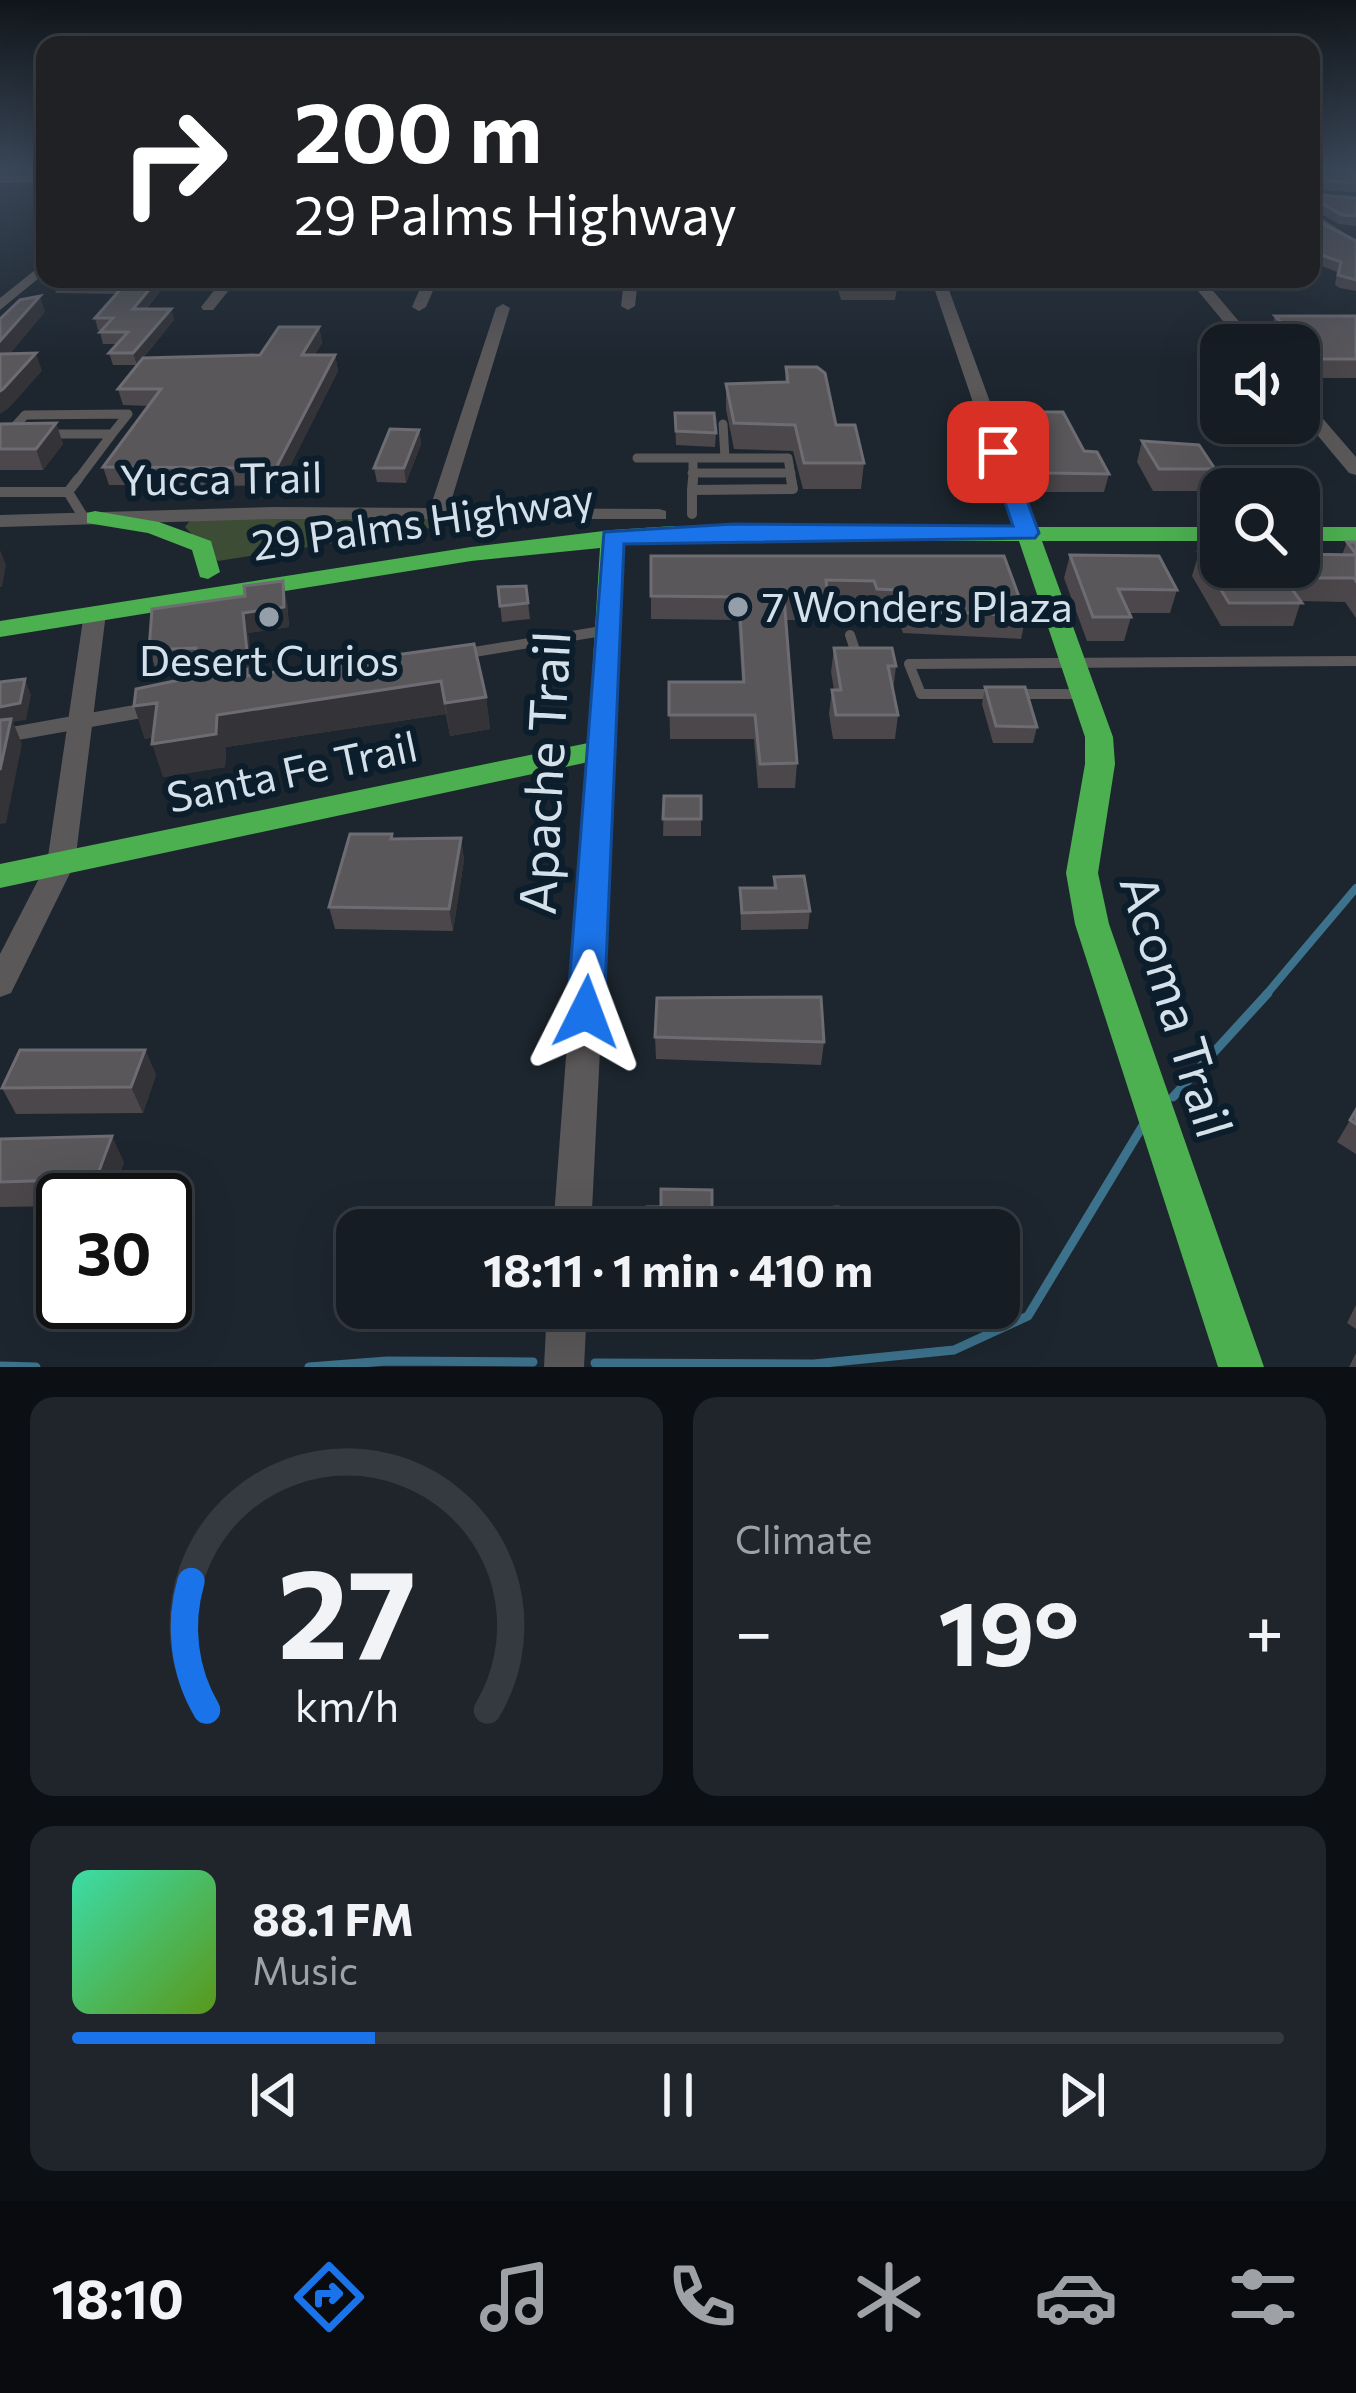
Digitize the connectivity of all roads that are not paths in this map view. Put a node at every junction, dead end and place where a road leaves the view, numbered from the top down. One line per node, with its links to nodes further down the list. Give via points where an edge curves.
1 (36, 274): 7 (street)
2 (224, 288): 10 (street)
3 (427, 288): 11 (street)
4 (630, 288): 9 (street)
5 (941, 288): 34 (street)
6 (1203, 288): 13 (street)
7 (0, 306): 8 (street)
8 (37, 306)
9 (628, 306)
10 (208, 307)
11 (419, 308)
12 (503, 308): 27 (street)
13 (1233, 324)
14 (723, 424): 20 (lane)
15 (1320, 427): 21 (street)
16 (112, 434): 17 (lane); 17 (lane, via 128,414 25,415); 25 (lane)
17 (4, 435)
18 (637, 458): 19 (lane)
19 (693, 458): 20 (lane); 22 (lane)
20 (725, 458): 23 (lane, via 788,458)
21 (1356, 469)
22 (692, 473): 23 (lane); 26 (lane)
23 (791, 473): 26 (lane, via 793,489)
24 (0, 492): 25 (lane)
25 (68, 492): 32 (lane)
26 (692, 502): 30 (main road, 29 Palms Highway); 34 (main road, 29 Palms Highway)
27 (438, 513): 30 (street, Yucca Trail); 32 (street, Yucca Trail)
28 (1320, 514): 29 (main road)
29 (1356, 514)
30 (659, 515): 39 (main road, 29 Palms Highway)
31 (1200, 515): 34 (main road, 29 Palms Highway)
32 (89, 518): 33 (street, Yucca Trail); 39 (main road, via 185,536 203,546)
33 (0, 521)
34 (1024, 524): 35 (main road, 29 Palms Highway); 38 (main road, 29 Palms Highway, via 802,539); 49 (main road, Acoma Trail)
35 (1200, 533)
36 (1320, 534): 37 (main road)
37 (1356, 534)
38 (612, 537): 41 (main road, 29 Palms Highway); 43 (main road, Apache Trail)
39 (208, 572): 40 (main road, 29 Palms Highway)
40 (0, 605)
41 (95, 613): 42 (main road, 29 Palms Highway); 53 (street)
42 (0, 628)
43 (608, 630): 45 (lane); 55 (main road, Apache Trail)
44 (850, 635): 46 (lane, via 854,658)
45 (454, 656)
46 (877, 660)
47 (895, 660): 48 (lane)
48 (913, 660): 49 (lane); 51 (lane, via 921,694)
49 (1071, 660): 50 (lane); 51 (main road, Acoma Trail)
50 (1356, 661)
51 (1084, 694): 62 (main road, Acoma Trail, via 1100,764 1082,873 1091,923)
52 (164, 707): 53 (lane)
53 (80, 722): 54 (lane); 56 (street)
54 (0, 736)
55 (602, 750): 56 (main road, Santa Fe Trail); 59 (street, Apache Trail)
56 (61, 863): 57 (main road, Santa Fe Trail); 58 (street)
57 (0, 876)
58 (0, 984)
59 (573, 1209)
60 (566, 1329): 61 (street)
61 (564, 1367)
62 (1241, 1367)

